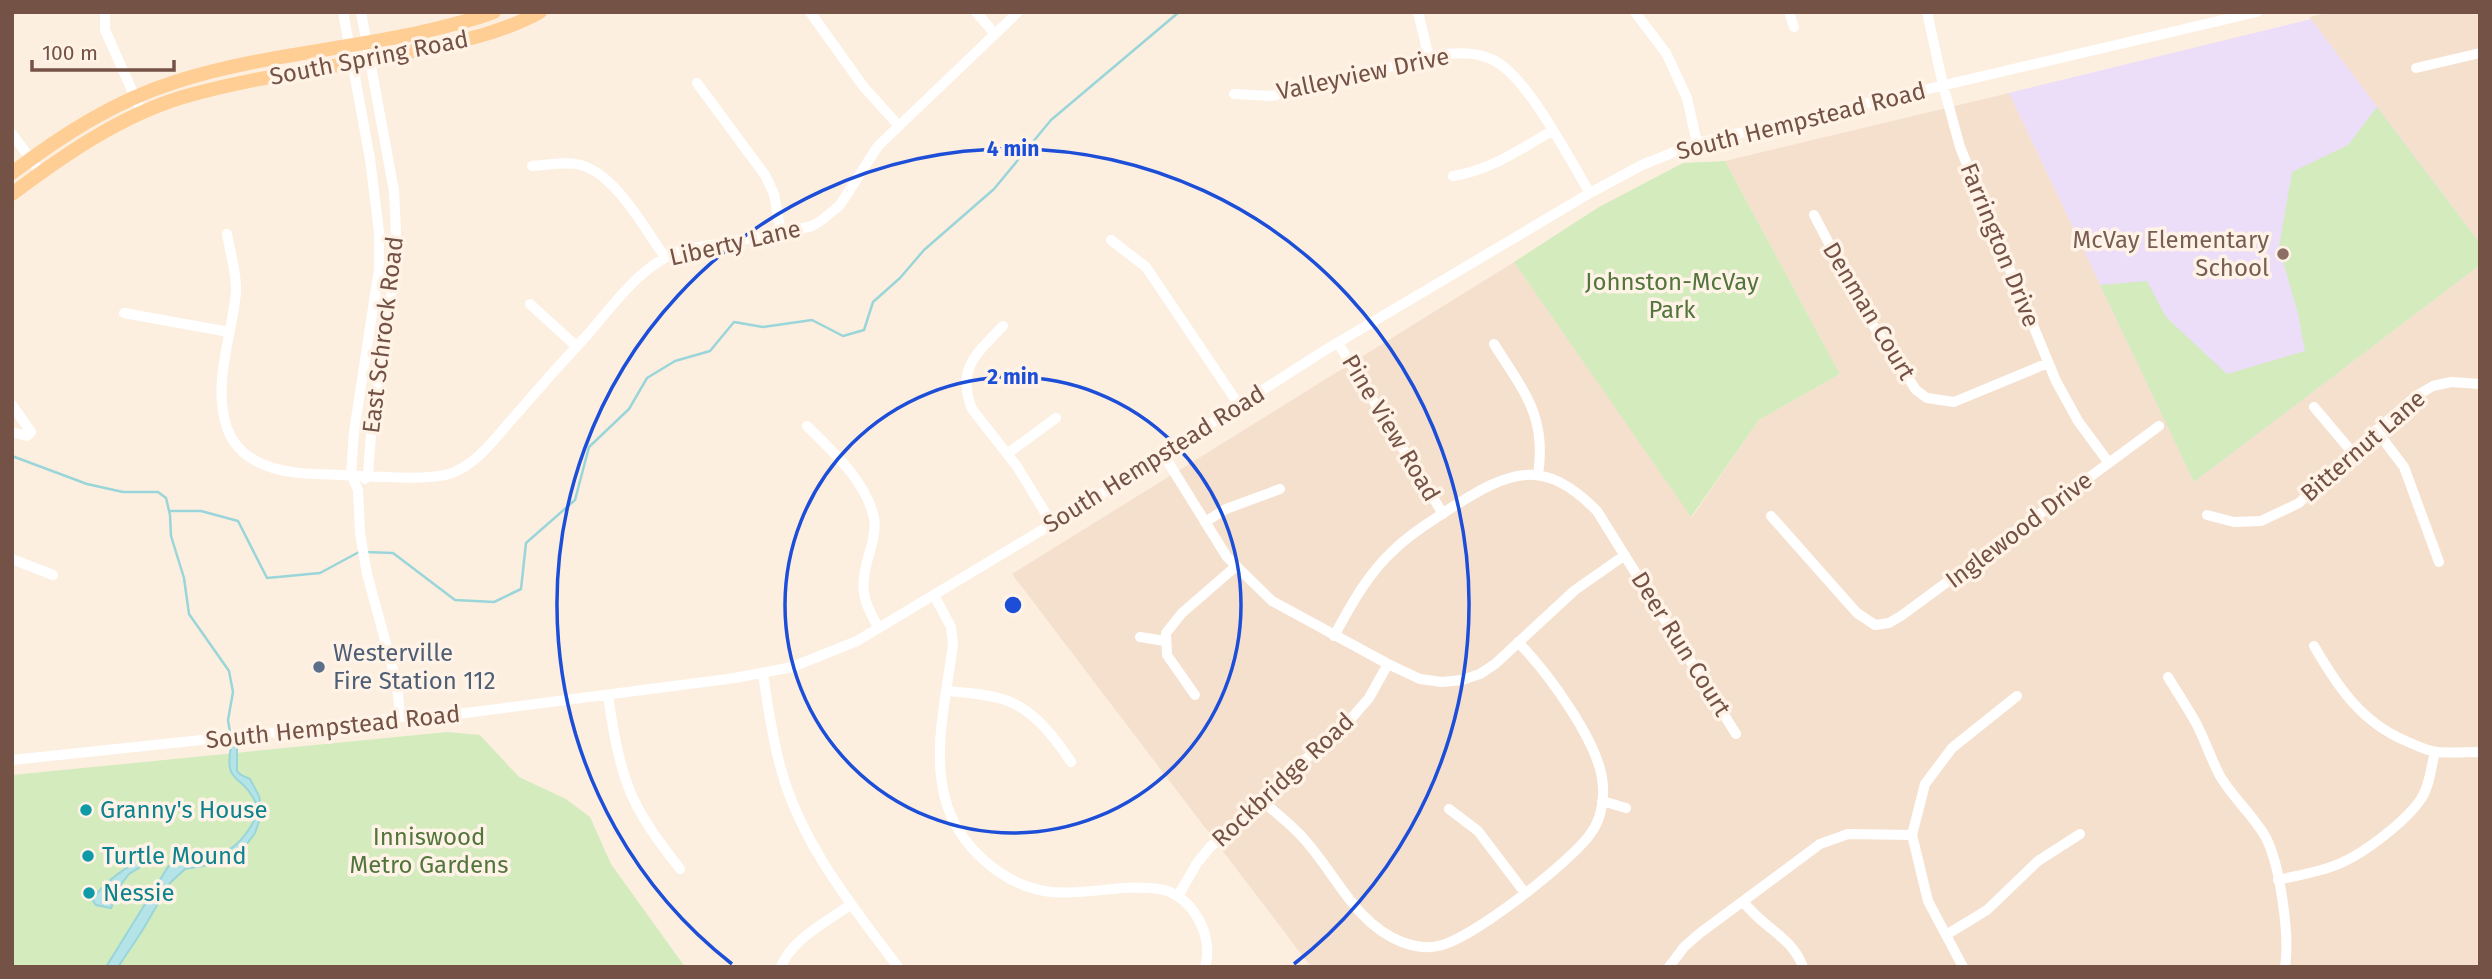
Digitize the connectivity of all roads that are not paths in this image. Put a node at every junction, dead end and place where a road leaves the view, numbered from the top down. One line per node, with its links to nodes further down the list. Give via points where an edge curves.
1 (104, 12): 26 (street, via 105,30)
2 (343, 12): 17 (street, East Schrock Road)
3 (361, 12): 16 (street, East Schrock Road)
4 (494, 12): 16 (main road, South Spring Road)
5 (540, 12): 20 (main road, South Spring Road, via 487,34)
6 (810, 12): 28 (street, via 863,86)
7 (976, 12): 15 (street)
8 (1018, 12): 15 (street, Liberty Lane)
9 (1418, 12): 19 (street)
10 (1635, 12): 31 (street, via 1666,53 1687,98)
11 (1788, 12): 14 (street)
12 (1927, 12): 24 (street, Farrington Drive)
13 (2257, 12): 24 (street, South Hempstead Road)
14 (1794, 27)
15 (995, 34): 28 (street, Liberty Lane)
16 (366, 43): 17 (main road, South Spring Road); 20 (street, East Schrock Road)
17 (350, 46): 21 (street, East Schrock Road); 26 (main road, South Spring Road, via 231,68)
18 (2480, 53): 22 (street)
19 (1429, 58): 25 (street, Valleyview Drive, via 1272,96); 29 (street, Valleyview Drive, via 1468,52 1493,59 1527,89)
20 (370, 60): 21 (main road, South Spring Road); 66 (street, East Schrock Road, via 394,191 396,232)
21 (353, 64): 27 (main road, South Spring Road, via 235,85); 65 (street, East Schrock Road, via 375,193 379,269)
22 (2416, 68)
23 (697, 83): 40 (street, via 765,175 774,194)
24 (1943, 85): 31 (street, South Hempstead Road); 51 (street, Farrington Drive, via 1960,148)
25 (1234, 93)
26 (135, 97): 27 (street); 32 (main road, South Spring Road, via 81,124)
27 (142, 113): 35 (main road, South Spring Road, via 90,139)
28 (899, 126): 40 (street, Liberty Lane, via 878,146 833,212 812,226)
29 (1552, 131): 36 (street, via 1475,173); 37 (street, Valleyview Drive)
30 (12, 134): 32 (street)
31 (1697, 143): 37 (street, South Hempstead Road)
32 (31, 159): 34 (main road, South Spring Road); 35 (street)
33 (532, 166): 43 (street, via 572,163 605,178)
34 (12, 173)
35 (41, 173): 38 (main road, South Spring Road)
36 (1453, 176)
37 (1590, 193): 48 (street, South Hempstead Road)
38 (12, 194)
39 (1814, 215): 51 (street, Denman Court, via 1883,341 1916,390 1927,398 1954,402)
40 (781, 233): 43 (street, Liberty Lane, via 681,250)
41 (228, 234): 47 (street, Liberty Lane, via 236,289)
42 (1111, 240): 54 (street, via 1146,267)
43 (665, 257): 50 (street, Liberty Lane, via 649,267)
44 (530, 304): 50 (street)
45 (124, 313): 47 (street)
46 (1003, 326): 62 (street, via 974,356 965,380 972,409)
47 (229, 332): 65 (street, Liberty Lane, via 220,393 229,432 239,446 276,471)
48 (1338, 343): 54 (street, South Hempstead Road); 70 (street, Pine View Road)
49 (1494, 344): 67 (street, via 1527,397 1539,427)
50 (576, 346): 66 (street, Liberty Lane, via 470,463 451,473 426,477)
51 (2048, 363): 64 (street, Farrington Drive, via 2078,421)
52 (2480, 384): 59 (street, Bitternut Lane, via 2433,386)
53 (12, 405): 60 (street, via 31,432 27,436)
54 (1239, 405): 63 (street, South Hempstead Road)
55 (2314, 407): 61 (street)
56 (1056, 418): 62 (street)
57 (807, 426): 81 (street, via 838,457 869,503 875,521 862,590)
58 (2159, 426): 64 (street, Inglewood Drive)
59 (2376, 430): 61 (street, Bitternut Lane); 77 (street, via 2404,467)
60 (12, 432)
61 (2352, 452): 71 (street, Bitternut Lane, via 2300,503 2261,521 2234,522)
62 (1007, 454): 74 (street)
63 (1163, 454): 73 (street); 74 (street, South Hempstead Road)
64 (2109, 463): 72 (street, Inglewood Drive, via 1889,623 1875,625 1857,613)
65 (351, 474): 66 (street, Liberty Lane); 69 (street, East Schrock Road)
66 (368, 475): 69 (street, East Schrock Road)
67 (1538, 475): 70 (street, via 1499,480); 75 (street, Deer Run Court, via 1578,491)
68 (1280, 489): 73 (street)
69 (358, 490): 94 (street, East Schrock Road, via 367,574 397,684)
70 (1443, 514): 82 (street, via 1395,548 1355,598)
71 (2207, 515)
72 (1771, 516)
73 (1205, 522): 78 (street)
74 (1052, 524): 80 (street, South Hempstead Road)
75 (1625, 555): 85 (street, via 1575,590); 95 (street, Deer Run Court)
76 (12, 559): 79 (street)
77 (2439, 562)
78 (1235, 567): 82 (street, via 1272,601); 84 (street, via 1176,620)
79 (53, 575)
80 (934, 595): 81 (street, South Hempstead Road); 90 (street, via 951,627)
81 (879, 628): 88 (street, South Hempstead Road, via 792,667)
82 (1334, 636): 87 (street)
83 (1140, 637): 84 (street)
84 (1165, 641): 92 (street, via 1167,655)
85 (1518, 642): 87 (street, via 1495,664 1462,680 1420,679); 100 (street, via 1547,675 1589,742 1601,774)
86 (2314, 646): 96 (street, via 2337,684 2375,725)
87 (1388, 664): 101 (street, Rockbridge Road, via 1369,698 1342,730 1291,770)
88 (763, 674): 91 (street, South Hempstead Road); 111 (street, via 781,770 796,811 816,852)
89 (2168, 677): 107 (street, via 2221,777 2264,835)
90 (948, 691): 99 (street, via 1008,701 1028,712); 109 (street, via 940,768 956,827 973,850 1023,885 1050,891 1147,887)
91 (608, 695): 94 (street, South Hempstead Road); 106 (street, via 628,786 642,815)
92 (1195, 695)
93 (2017, 696): 105 (street, via 1952,748 1925,784)
94 (400, 717): 98 (street, South Hempstead Road)
95 (1736, 734)
96 (2435, 752): 97 (street); 107 (street, via 2421,799 2399,822 2341,863)
97 (2480, 752)
98 (12, 760)
99 (1071, 762)
100 (1602, 802): 102 (street); 108 (street, via 1591,833 1569,859)
101 (1265, 803): 108 (street, via 1304,838 1359,912 1403,942 1419,947 1454,941); 109 (street, Rockbridge Road, via 1211,846)
102 (1626, 808)
103 (1449, 809): 108 (street, via 1478,831)
104 (2080, 834): 112 (street, via 2038,861 1987,911)
105 (1912, 835): 110 (street, via 1848,834 1820,845); 112 (street, via 1928,901)
106 (680, 869)
107 (2278, 880): 119 (street)
108 (1525, 893)
109 (1178, 896): 113 (street, via 1202,925)
110 (1743, 901): 116 (street, via 1684,947); 117 (street, via 1760,922 1794,948)
111 (851, 904): 114 (street, via 799,942); 115 (street)
112 (1946, 935): 118 (street)
113 (1209, 965)
114 (781, 967)
115 (898, 967)
116 (1669, 967)
117 (1803, 967)
118 (1963, 967)
119 (2285, 967)

